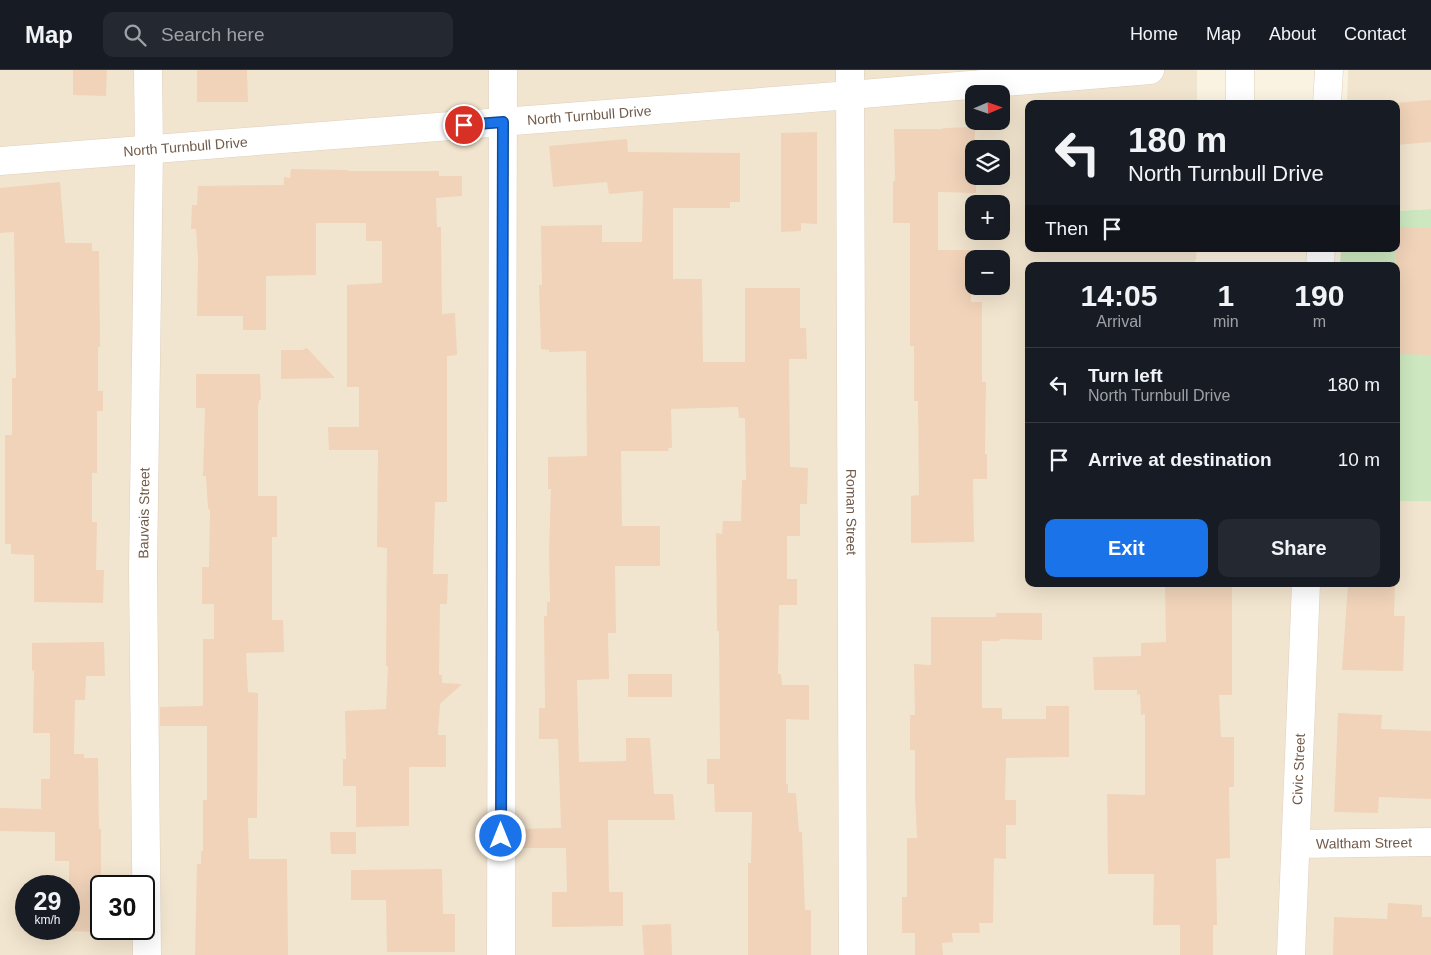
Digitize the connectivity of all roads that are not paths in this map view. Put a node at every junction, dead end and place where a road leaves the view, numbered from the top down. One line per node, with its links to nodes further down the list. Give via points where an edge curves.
1 (148, 70): 10 (street, Bauvais Street)
2 (503, 70): 9 (street)
3 (1150, 70): 6 (street, North Turnbull Drive)
4 (1240, 70): 7 (street)
5 (1329, 70): 8 (street)
6 (850, 83): 9 (street, North Turnbull Drive); 17 (street, Roman Street)
7 (1240, 100)
8 (1327, 100)
9 (503, 122): 10 (street, North Turnbull Drive); 16 (street)
10 (149, 150): 11 (street, North Turnbull Drive); 15 (street, Bauvais Street, via 143,569)
11 (0, 161)
12 (1306, 587): 14 (street, Civic Street)
13 (1431, 842): 14 (street, Waltham Street)
14 (1296, 844): 18 (street, Civic Street)
15 (147, 955)
16 (501, 955)
17 (852, 955)
18 (1291, 955)

